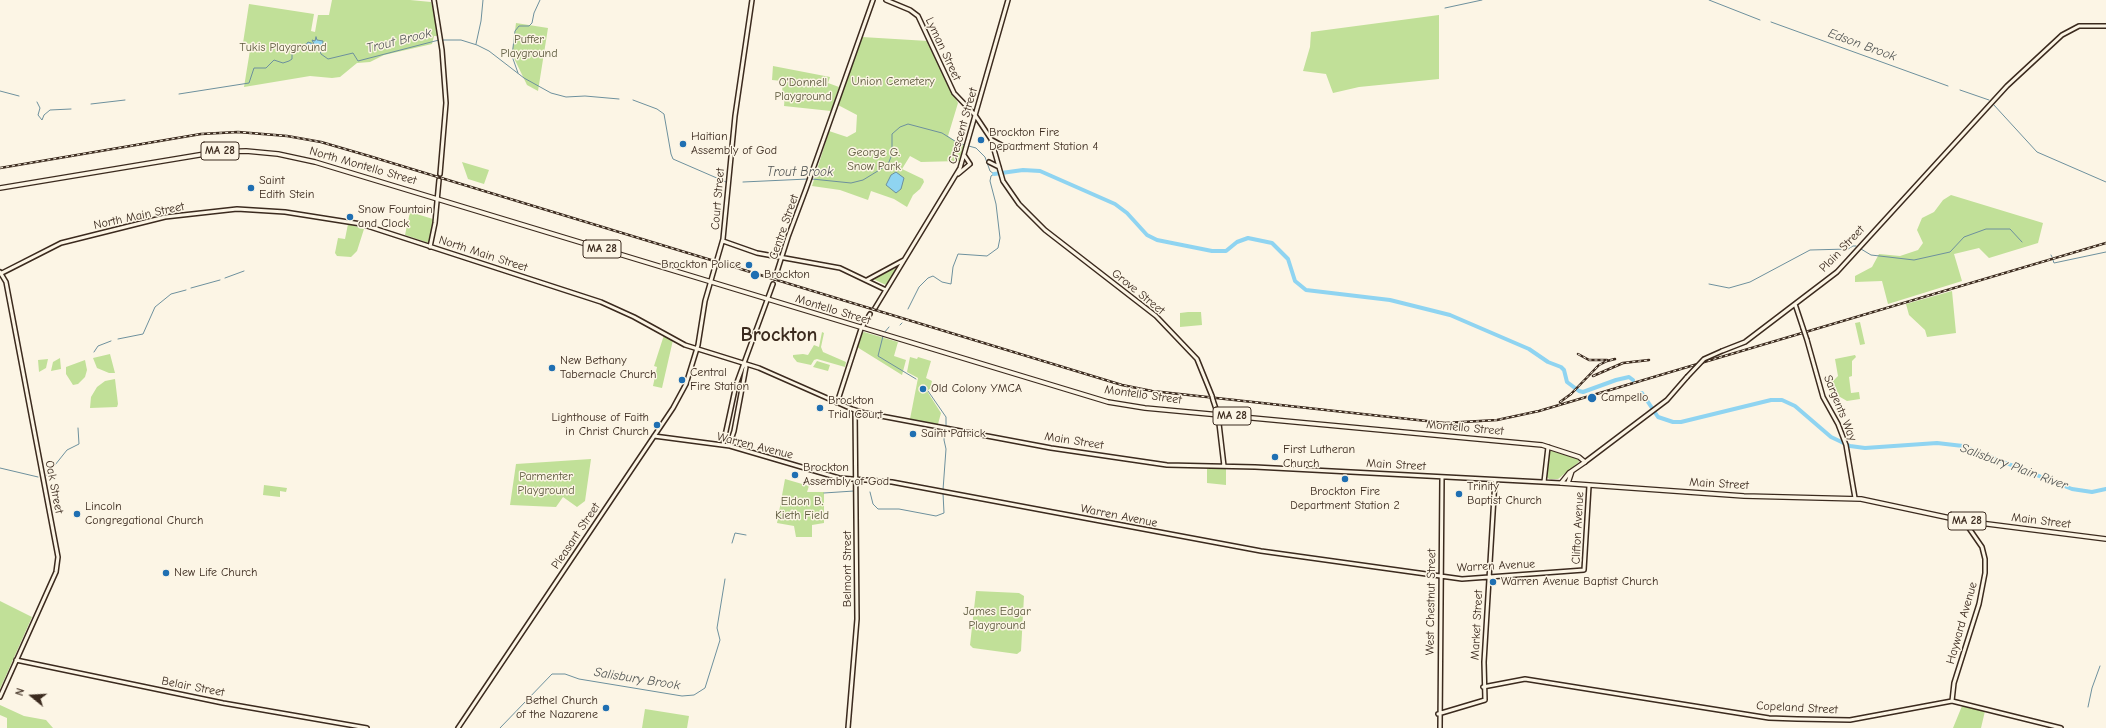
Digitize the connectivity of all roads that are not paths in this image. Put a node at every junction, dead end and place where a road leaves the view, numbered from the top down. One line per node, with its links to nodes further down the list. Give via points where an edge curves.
1 (434, 0): 14 (main road, via 442,43 446,103)
2 (752, 0): 19 (main road, Court Street, via 735,116)
3 (873, 0): 21 (main road, Centre Street)
4 (886, 0): 7 (main road, Lyman Street, via 918,16 954,93)
5 (1008, 0): 7 (main road, Crescent Street)
6 (2106, 26): 30 (main road, Plain Street, via 2076,27 2040,54 2002,90 1840,269)
7 (975, 116): 8 (main road, Lyman Street); 10 (main road, Crescent Street)
8 (990, 139): 9 (main road, via 1003,146); 11 (main road, Lyman Street)
9 (1020, 147)
10 (964, 156): 15 (main road, Crescent Street); 15 (main road, via 970,164)
11 (997, 158): 13 (main road, Grove Street)
12 (989, 162): 13 (main road)
13 (999, 169): 40 (main road, Grove Street, bridge, via 1013,197 1037,223 1156,316 1180,341 1198,362)
14 (440, 174)
15 (957, 175): 22 (main road, Crescent Street)
16 (439, 180): 18 (main road)
17 (0, 188): 18 (main road, North Montello Street / MA 28, via 190,155 246,151 278,154 315,162)
18 (438, 199): 20 (main road); 26 (main road, North Montello Street / MA 28)
19 (723, 240): 21 (main road, via 756,252); 26 (main road, Court Street)
20 (430, 247): 23 (main road, North Main Street, via 349,221 273,210 238,209 164,217 67,241); 34 (main road, North Main Street, via 601,302)
21 (782, 257): 24 (main road, Centre Street); 25 (main road, via 836,266)
22 (905, 259): 25 (main road); 28 (main road, Crescent Street)
23 (0, 273): 65 (main road, Oak Street, via 7,286 58,557 56,572)
24 (775, 278)
25 (867, 280): 28 (main road)
26 (711, 282): 29 (main road, Montello Street / MA 28); 34 (main road, Court Street)
27 (773, 284): 29 (main road)
28 (886, 290): 31 (main road, Crescent Street)
29 (768, 300): 33 (main road, Montello Street / MA 28); 35 (main road)
30 (1795, 304): 47 (main road, Plain Street, bridge, via 1743,344 1704,360 1671,396); 57 (main road, Sargents Way, bridge, via 1823,398 1848,450)
31 (875, 308)
32 (870, 314): 33 (main road)
33 (861, 328): 38 (main road); 40 (main road, Montello Street / MA 28, via 1108,402)
34 (697, 349): 35 (main road, Main Street); 43 (main road, Pleasant Street, via 683,391)
35 (745, 364): 36 (main road); 37 (main road); 38 (main road, Main Street)
36 (737, 382): 37 (main road); 41 (main road)
37 (742, 384): 42 (main road)
38 (837, 403): 39 (main road, Main Street)
39 (855, 410): 48 (main road, Main Street, via 1051,448 1162,465); 51 (main road, Belmont Street)
40 (1218, 414): 46 (main road, Montello Street / MA 28); 48 (main road, Grove Street)
41 (727, 431): 42 (main road); 44 (main road)
42 (733, 433): 45 (main road)
43 (654, 436): 44 (main road, Warren Avenue); 71 (main road, Pleasant Street)
44 (723, 445): 45 (main road, Warren Avenue)
45 (729, 446): 51 (main road, Warren Avenue, via 839,478)
46 (1548, 447): 47 (main road, Montello Street / MA 28); 53 (main road)
47 (1585, 462): 49 (main road, Plain Street)
48 (1224, 466): 50 (main road, Main Street)
49 (1573, 471): 54 (main road, Plain Street); 55 (main road)
50 (1442, 477): 52 (main road, Main Street); 63 (main road, West Chestnut Street)
51 (856, 479): 63 (main road, Warren Avenue, via 892,482 1261,551); 72 (main road, Belmont Street, via 857,622)
52 (1495, 480): 53 (main road, Main Street); 64 (main road, Market Street)
53 (1544, 482): 54 (main road, Main Street)
54 (1561, 483): 55 (main road, Main Street / MA 28)
55 (1568, 483): 56 (main road, Main Street / MA 28)
56 (1589, 486): 57 (main road, Main Street / MA 28, via 1744,496); 62 (main road, Clifton Avenue)
57 (1855, 498): 58 (main road, Main Street / MA 28)
58 (1964, 521): 59 (main road, Main Street / MA 28); 60 (main road, Hayward Avenue)
59 (1970, 522): 60 (main road); 61 (main road, Main Street / MA 28)
60 (1970, 528): 68 (main road, Hayward Avenue, via 1982,547 1985,572 1979,604 1954,683)
61 (2106, 539)
62 (1584, 570): 64 (main road, Warren Avenue)
63 (1440, 576): 64 (main road, Warren Avenue, via 1462,579); 69 (main road, West Chestnut Street)
64 (1489, 577): 66 (main road, Market Street)
65 (16, 660): 67 (main road, Oak Street); 70 (main road, Belair Street, via 223,703)
66 (1483, 687): 68 (main road, Copeland Street, via 1525,679 1769,718 1797,719 1850,720); 69 (main road, Market Street, via 1485,700)
67 (0, 697)
68 (1952, 701): 74 (main road, Copeland Street)
69 (1438, 714): 73 (main road, West Chestnut Street)
70 (367, 728)
71 (458, 728)
72 (848, 728)
73 (1440, 728)
74 (2061, 728)

